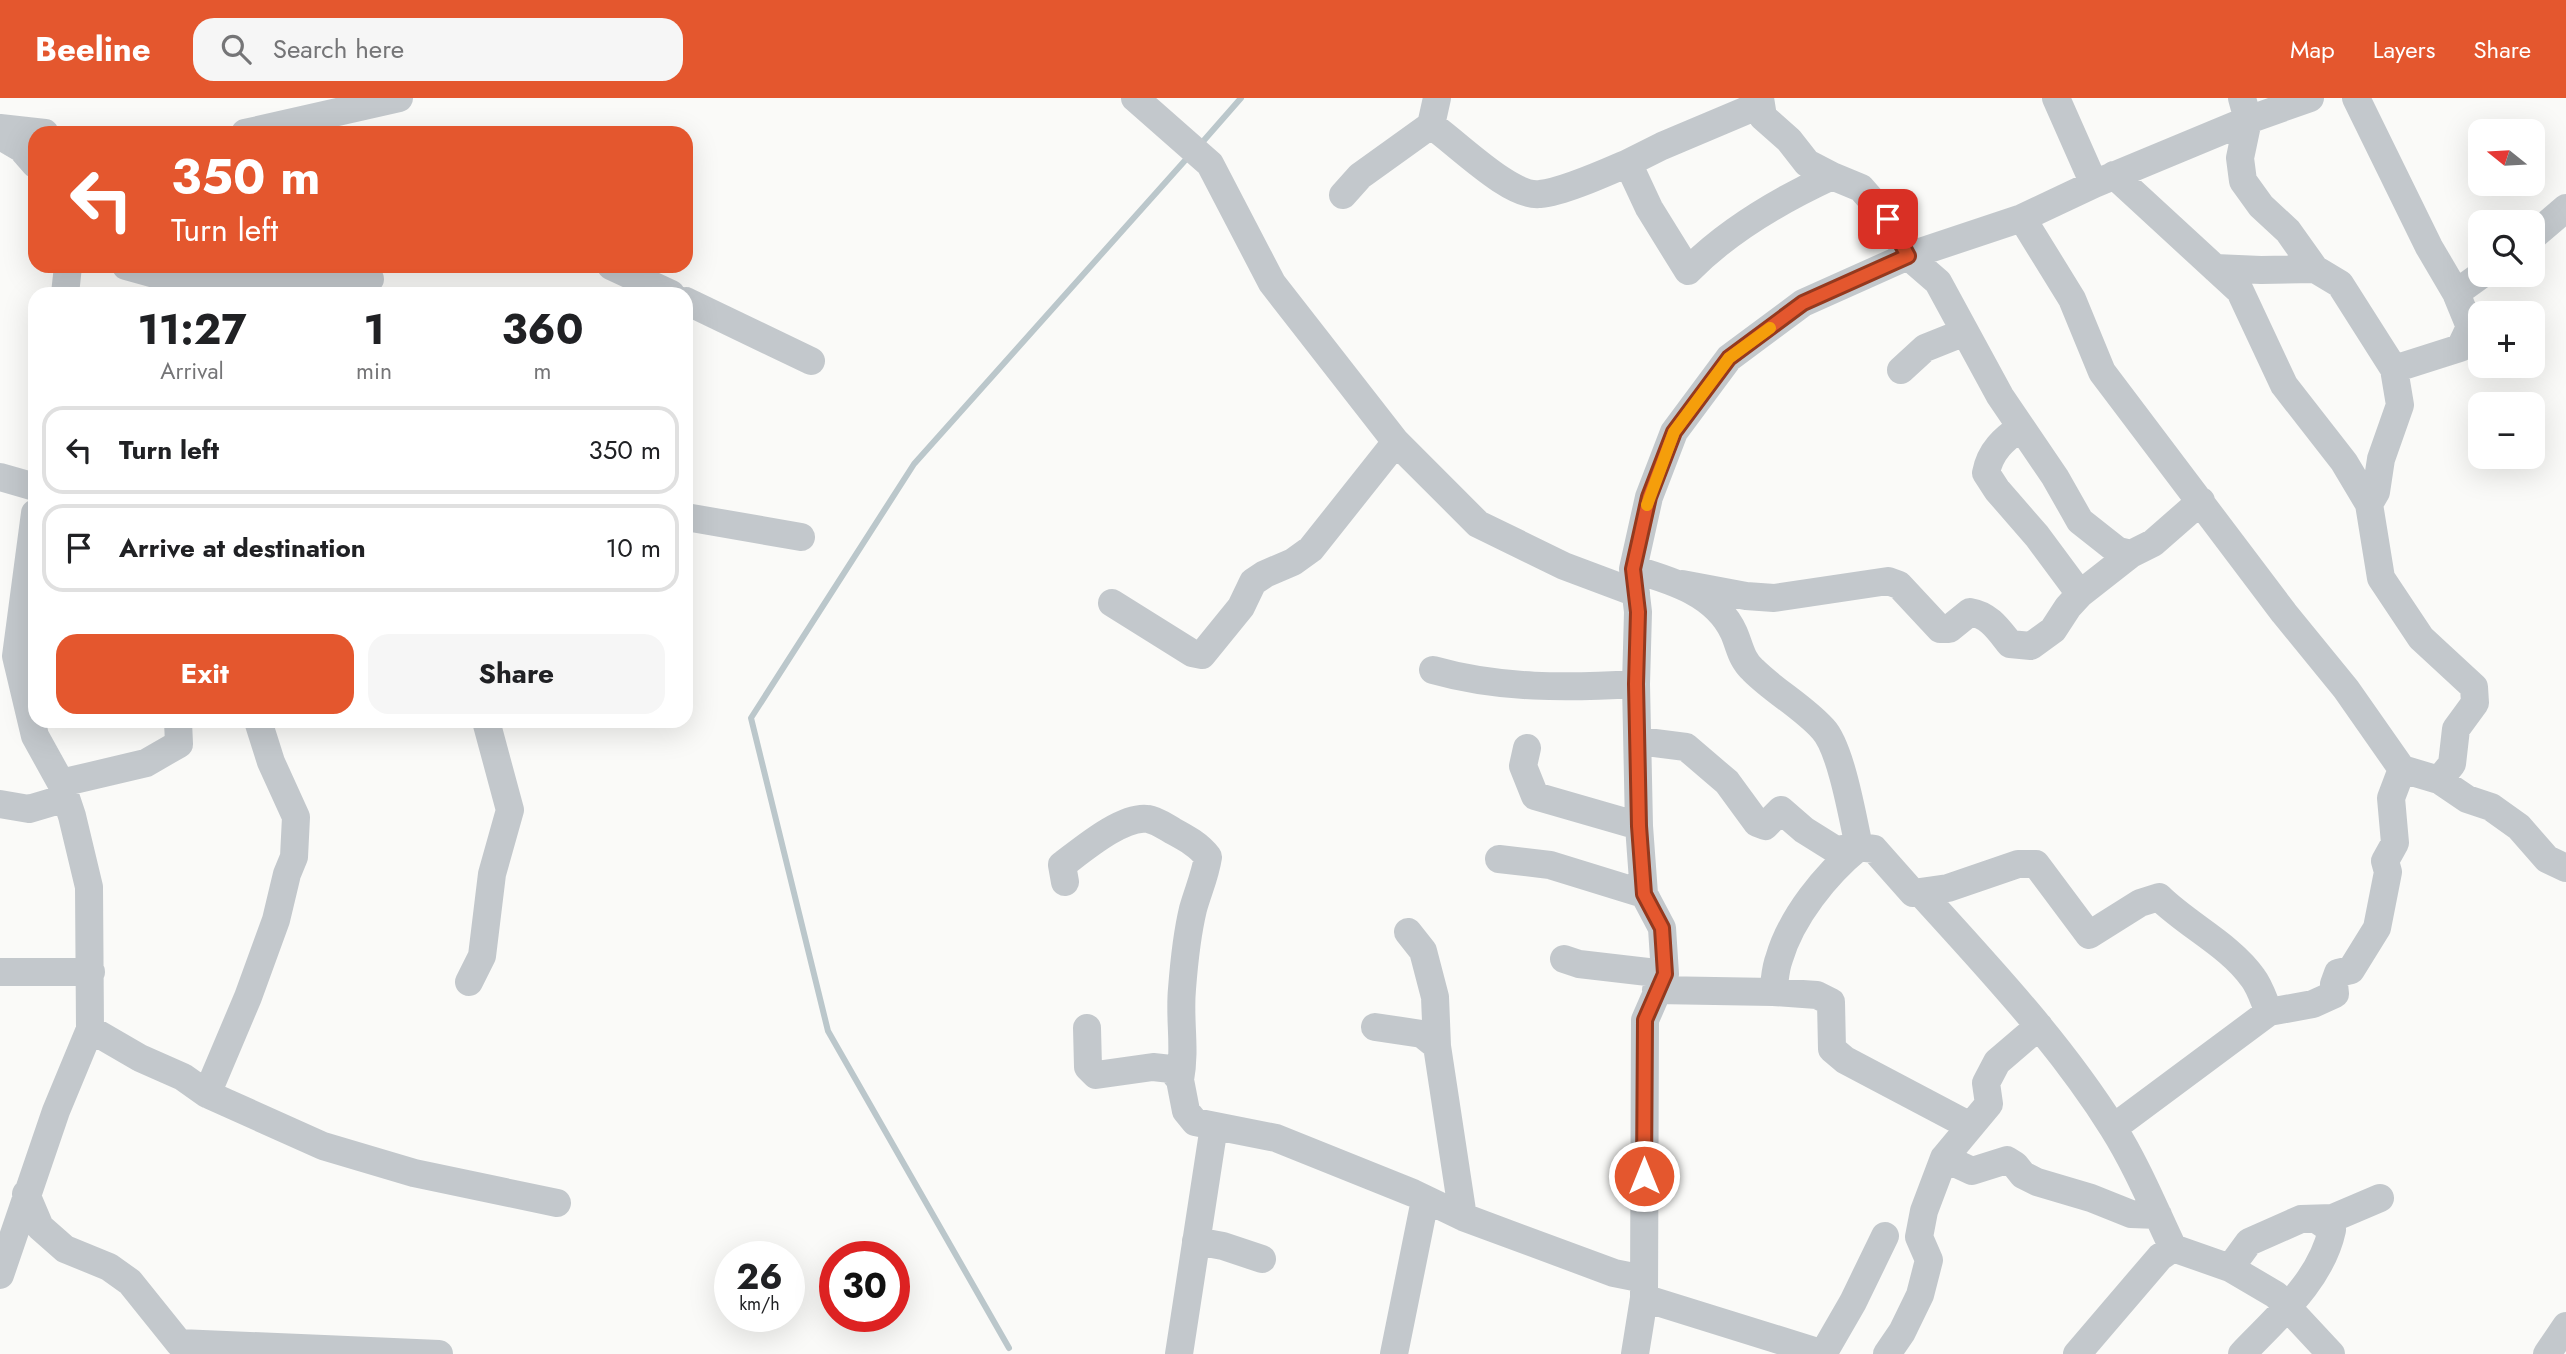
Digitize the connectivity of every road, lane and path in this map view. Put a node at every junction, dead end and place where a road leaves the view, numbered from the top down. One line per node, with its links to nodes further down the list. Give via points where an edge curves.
1 (399, 98): 10 (street)
2 (1135, 98): 39 (street, via 1210,164 1272,283)
3 (1437, 98): 9 (street)
4 (2056, 98): 17 (street)
5 (2310, 98): 8 (street)
6 (2356, 98): 32 (street)
7 (1760, 102): 15 (street); 16 (street, via 1763,117 1807,163)
8 (2245, 109): 17 (street); 24 (street, via 2239,158 2243,181)
9 (1431, 125): 15 (street, via 1521,192 1540,194); 18 (street, via 1360,176)
10 (276, 126)
11 (0, 128): 12 (street)
12 (28, 131)
13 (0, 136): 14 (street)
14 (28, 157)
15 (1628, 163): 16 (street, via 1688,271 1707,252 1786,197)
16 (1832, 176): 22 (street, via 1861,188 1888,219)
17 (2104, 180): 20 (street); 23 (street)
18 (1343, 194)
19 (2566, 208): 21 (street)
20 (2022, 218): 22 (street); 42 (street, via 2071,299 2102,372)
21 (2545, 226)
22 (1908, 256): 34 (street, via 1938,282); 48 (street, via 1803,303 1729,358 1674,432 1649,497)
23 (2216, 268): 24 (street); 43 (street, via 2240,291 2284,385 2344,461)
24 (2315, 269): 36 (street, via 2340,284)
25 (151, 273): 29 (street)
26 (626, 273): 31 (street)
27 (370, 279): 30 (street, via 312,276)
28 (2468, 284): 32 (street)
29 (220, 287)
30 (220, 287)
31 (656, 287)
32 (2456, 293): 36 (street, via 2470,327 2460,348)
33 (693, 304): 35 (street)
34 (1965, 332): 37 (street, via 1925,348); 38 (street)
35 (811, 360)
36 (2394, 369): 43 (street, via 2400,405)
37 (1901, 370)
38 (2021, 427): 46 (street, via 2080,521 2118,551); 50 (street, via 2004,439 1986,473)
39 (1396, 442): 48 (street, via 1478,524 1564,566); 51 (street, via 1311,549 1253,582 1241,607 1202,655)
40 (0, 477): 41 (street)
41 (28, 485)
42 (2201, 501): 46 (street); 61 (street)
43 (2369, 504): 62 (street, via 2381,578 2421,638 2474,687 2475,703 2456,729 2452,764)
44 (693, 518): 45 (street)
45 (801, 537)
46 (2132, 554): 50 (street)
47 (28, 566): 54 (street, via 16,656)
48 (1634, 581): 49 (street); 53 (street)
49 (1682, 584): 50 (street, via 1774,598 1888,581 1899,585 1940,629 1949,629 1970,612 1994,624 2010,644 2031,646 2053,630); 66 (street, via 1717,609 1753,670 1825,731 1843,777)
50 (2080, 594)
51 (1112, 603)
52 (1433, 670): 53 (street, via 1470,680 1563,688)
53 (1636, 684): 59 (street)
54 (28, 707)
55 (33, 728): 63 (street)
56 (178, 728): 63 (street, via 179,744 146,763)
57 (260, 728): 86 (street, via 296,817 294,857 248,997)
58 (488, 728): 76 (street, via 510,810 492,874 482,956)
59 (1639, 741): 65 (street); 66 (street, via 1686,747 1727,782 1756,823 1765,827 1781,810 1836,850)
60 (1527, 748): 65 (street, via 1523,766 1535,796)
61 (2402, 769): 62 (street); 79 (street, via 2391,798 2395,843 2385,861 2388,872 2377,928 2351,970 2338,973 2335,994 2314,1004)
62 (2439, 780): 68 (street, via 2467,799 2491,807 2519,827 2547,859)
63 (64, 791): 64 (street, via 29,809); 75 (street, via 89,887)
64 (0, 804)
65 (1639, 826): 71 (street)
66 (1859, 847): 70 (street, via 1874,849 1913,893); 78 (street, via 1803,908 1779,958)
67 (1499, 859): 71 (street, via 1550,865)
68 (2566, 868)
69 (1065, 882): 85 (street, via 1062,865 1104,833 1138,819 1150,819 1177,833 1208,857 1193,909 1182,988)
70 (1920, 892): 79 (street, via 1948,888 2018,864 2036,864 2089,935 2158,897 2215,940 2253,978); 80 (street)
71 (1644, 894): 77 (street, via 1662,928)
72 (1408, 932): 84 (street, via 1423,951 1436,998)
73 (1564, 959): 77 (street)
74 (0, 972): 75 (street)
75 (91, 972): 83 (street)
76 (469, 982)
77 (1660, 982): 78 (street); 106 (street, via 1645,1020)
78 (1773, 992): 88 (street, via 1817,995 1831,1002 1832,1049)
79 (2269, 1012): 89 (street)
80 (2039, 1026): 88 (street, via 1997,1062 1986,1083 1989,1104); 89 (street)
81 (1375, 1027): 84 (street, via 1422,1034)
82 (1087, 1028): 85 (street, via 1088,1067 1096,1074 1153,1067 1171,1069)
83 (90, 1029): 86 (street); 91 (street)
84 (1437, 1046): 96 (street)
85 (1180, 1080): 87 (street, via 1186,1111 1195,1122)
86 (207, 1094): 94 (street, via 323,1146 414,1172)
87 (1214, 1126): 93 (street, via 1276,1139); 101 (street)
88 (1970, 1126): 90 (street)
89 (2113, 1128): 95 (street)
90 (1944, 1158): 95 (street, via 1972,1171 2007,1160 2037,1182 2130,1213); 115 (street, via 1919,1237 1929,1260 1920,1295)
91 (26, 1194): 98 (street); 100 (street)
92 (2380, 1198): 97 (street, via 2333,1218)
93 (1425, 1200): 96 (street); 112 (street)
94 (557, 1203)
95 (2158, 1215): 102 (street)
96 (1463, 1217): 106 (street, via 1614,1273)
97 (2316, 1219): 104 (street, via 2301,1219 2249,1242); 107 (street, via 2332,1230 2329,1245)
98 (40, 1227): 100 (street); 109 (street, via 65,1249 109,1267 130,1282 179,1343)
99 (1885, 1236): 114 (street)
100 (12, 1237): 105 (street)
101 (1196, 1241): 103 (street); 111 (street)
102 (2173, 1248): 104 (street); 116 (street, via 2161,1256)
103 (1262, 1259)
104 (2230, 1268): 107 (street)
105 (0, 1275)
106 (1644, 1289): 113 (street); 114 (street)
107 (2289, 1307): 117 (street); 118 (street)
108 (2566, 1326): 119 (street)
109 (331, 1352): 110 (street)
110 (439, 1354)
111 (1179, 1354)
112 (1394, 1354)
113 (1635, 1354)
114 (1823, 1354)
115 (1887, 1354)
116 (2078, 1354)
117 (2242, 1354)
118 (2331, 1354)
119 (2547, 1354)

